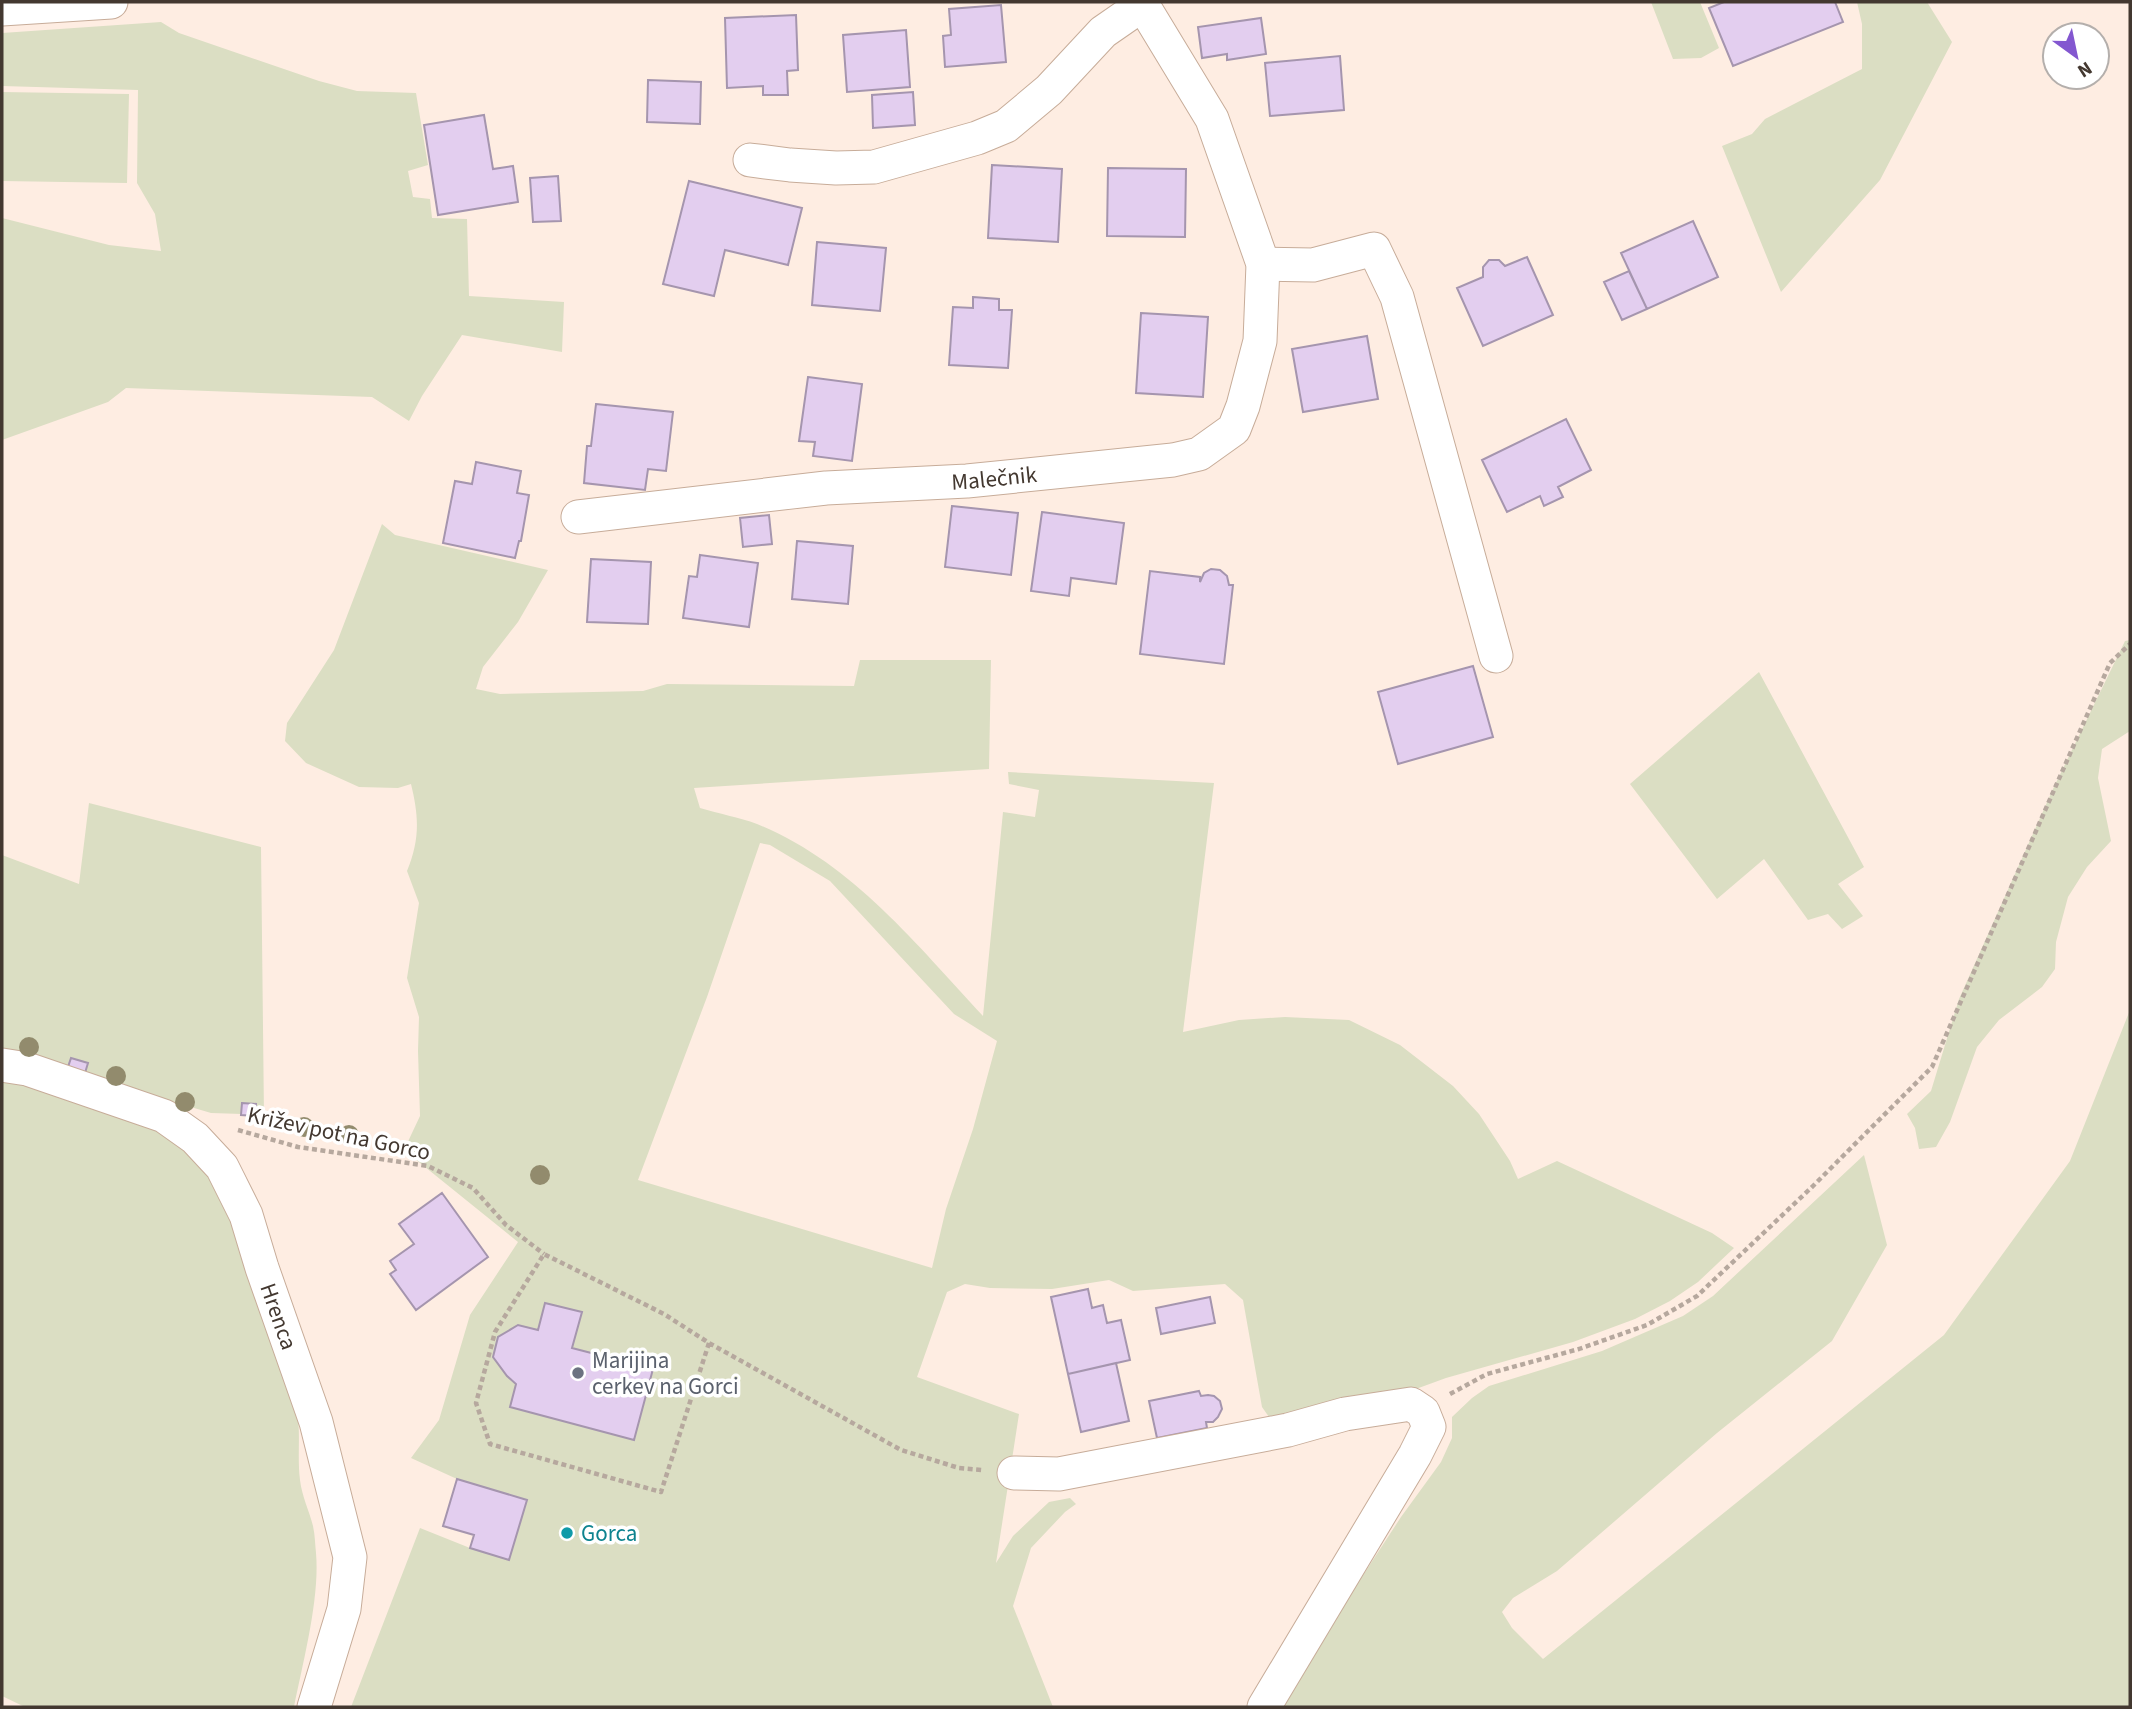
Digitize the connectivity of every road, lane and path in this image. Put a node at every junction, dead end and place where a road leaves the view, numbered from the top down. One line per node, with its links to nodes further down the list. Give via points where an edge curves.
1 (111, 2): 3 (street)
2 (1142, 3): 4 (street, Malečnik, via 1102,32 1049,90 1006,126 977,138 874,167); 5 (street, Malečnik, via 1212,119)
3 (2, 9)
4 (750, 160)
5 (1263, 264): 6 (street, Malečnik, via 1261,341 1243,406 1234,429 1199,454 967,481 826,488); 8 (street, via 1313,265 1374,249 1396,297)
6 (578, 517)
7 (2130, 644): 13 (path, via 2110,663 1932,1067 1697,1296 1647,1325 1487,1374)
8 (1496, 656)
9 (2, 1065): 15 (street, Hrenca, via 27,1069 164,1116 195,1138 222,1167 246,1215 316,1422 350,1557 344,1609)
10 (236, 1130): 11 (path, Križev pot na Gorco, via 298,1147 428,1166 473,1188 506,1225)
11 (544, 1254): 12 (path, Križev pot na Gorco, via 664,1314); 12 (path, via 495,1332 475,1403 490,1444 661,1492)
12 (709, 1343): 14 (path, Križev pot na Gorco, via 901,1450 959,1468)
13 (1423, 1412): 14 (street, via 1411,1405 1345,1414 1288,1430 1059,1474); 16 (street, via 1429,1427 1415,1455)
14 (1014, 1473)
15 (314, 1707)
16 (1264, 1707)

